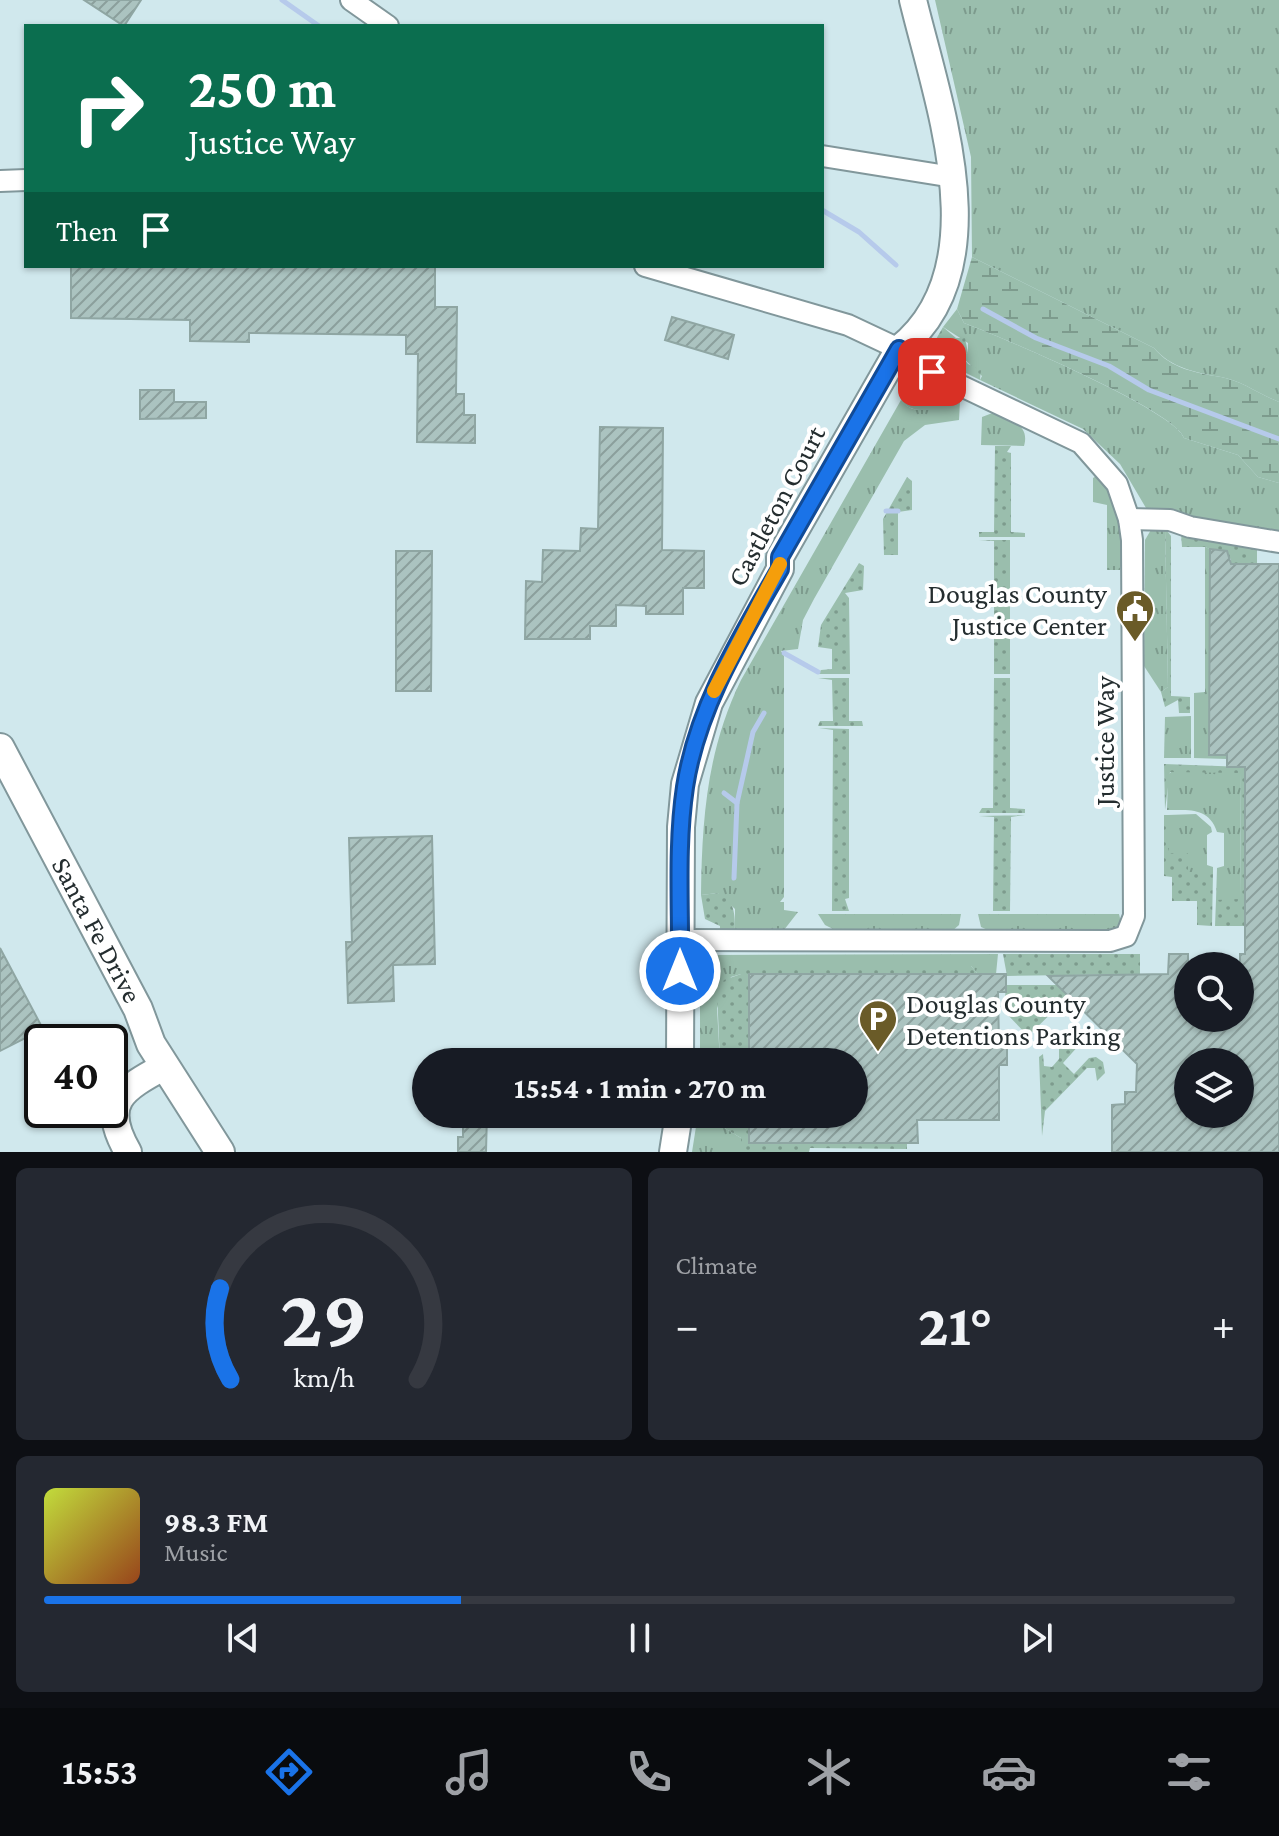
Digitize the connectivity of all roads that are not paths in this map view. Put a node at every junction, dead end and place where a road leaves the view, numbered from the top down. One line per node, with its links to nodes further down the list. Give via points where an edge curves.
1 (351, 0): 3 (street)
2 (913, 0): 5 (street, Castleton Court)
3 (385, 24)
4 (824, 156): 5 (street)
5 (953, 177): 9 (street, Castleton Court, via 955,220 943,283 920,332)
6 (24, 180): 7 (street)
7 (0, 181)
8 (652, 268): 9 (street, Justice Way, via 831,319)
9 (899, 349): 10 (street, Justice Way, via 932,372 1081,443 1111,474); 13 (street, Castleton Court, via 780,557 780,569 709,703 683,805)
10 (1129, 519): 11 (street, via 1170,520); 13 (street, Justice Way, via 1134,916 1126,936 1110,941)
11 (1279, 542)
12 (0, 748): 15 (main road, Santa Fe Drive)
13 (681, 940): 14 (street, Castleton Court)
14 (680, 1048)
15 (165, 1066): 17 (street, via 117,1100 116,1120); 18 (main road, Santa Fe Drive)
16 (677, 1128): 19 (street)
17 (128, 1152)
18 (220, 1152)
19 (673, 1152)

